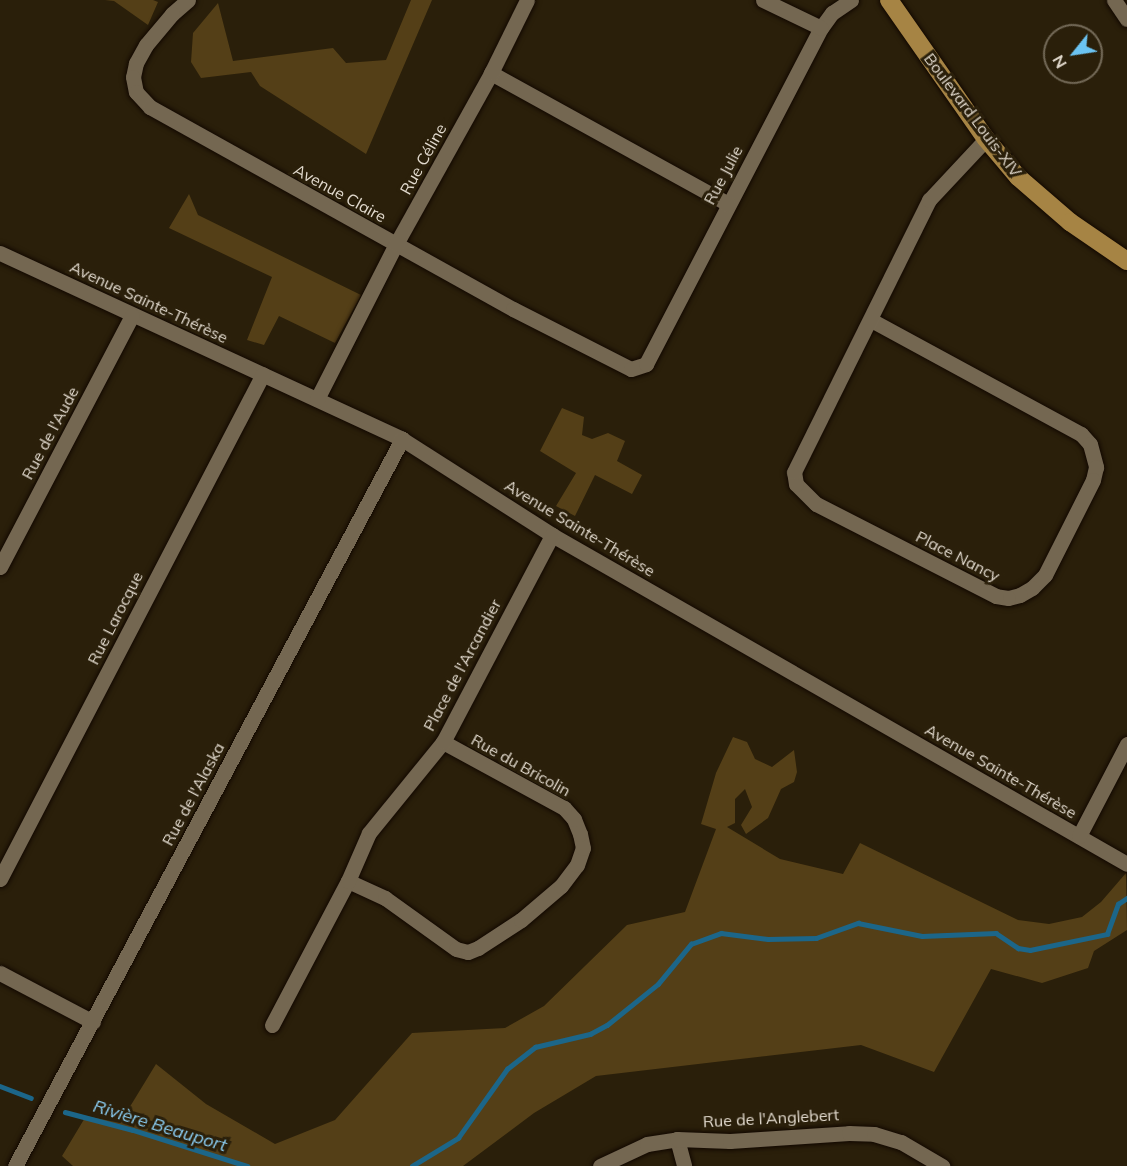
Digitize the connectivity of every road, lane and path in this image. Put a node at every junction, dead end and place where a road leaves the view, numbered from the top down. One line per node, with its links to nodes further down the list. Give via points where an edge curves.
1 (188, 0): 12 (street, Avenue Claire, via 146,45 133,77 136,92 150,107)
2 (527, 0): 9 (street, Rue Céline)
3 (763, 0): 8 (street)
4 (851, 0): 8 (street, Rue Julie, via 832,13)
5 (889, 0): 10 (main road, Boulevard Louis-XIV)
6 (1114, 0): 7 (street)
7 (1127, 19)
8 (821, 28): 11 (street, Rue Julie)
9 (491, 73): 11 (street); 12 (street, Rue Céline)
10 (986, 139): 14 (main road, Boulevard Louis-XIV, via 1018,177 1070,222); 16 (street, Place Nancy, via 929,200)
11 (728, 204): 17 (street, Rue Julie, via 646,364)
12 (396, 244): 17 (street, Avenue Claire); 19 (street, Rue Céline)
13 (1, 256): 15 (street, Avenue Sainte-Thérèse)
14 (1127, 261)
15 (132, 316): 18 (street, Avenue Sainte-Thérèse); 22 (street, Rue de l'Aude)
16 (871, 320): 16 (street, Place Nancy, via 798,461 794,472 796,484 816,504 996,596 1020,595 1045,575 1093,480 1096,467 1090,444 1081,434)
17 (631, 369)
18 (263, 374): 19 (street, Avenue Sainte-Thérèse); 27 (street, Rue Larocque)
19 (317, 399): 20 (street, Avenue Sainte-Thérèse)
20 (402, 439): 21 (street, Avenue Sainte-Thérèse); 30 (street, Rue de l'Alaska)
21 (552, 535): 23 (street, Place de l'Arcandier); 25 (street, Avenue Sainte-Thérèse)
22 (0, 567)
23 (443, 742): 28 (street, Place de l'Arcandier, via 369,833); 28 (street, Rue du Bricolin, via 564,808 580,834 583,848 577,865 561,886 521,920 468,952 456,949 385,898)
24 (1127, 744): 25 (street)
25 (1079, 836): 26 (street, Avenue Sainte-Thérèse)
26 (1127, 864)
27 (0, 879)
28 (348, 881): 31 (street, Place de l'Arcandier)
29 (0, 973): 30 (street)
30 (93, 1022): 33 (street, Rue de l'Alaska)
31 (272, 1025)
32 (677, 1139): 34 (street, Rue de l'Anglebert, via 647,1144); 35 (street); 36 (street, Rue de l'Anglebert, via 730,1141 849,1132 874,1134 901,1142)
33 (15, 1166)
34 (600, 1166)
35 (684, 1166)
36 (942, 1166)

